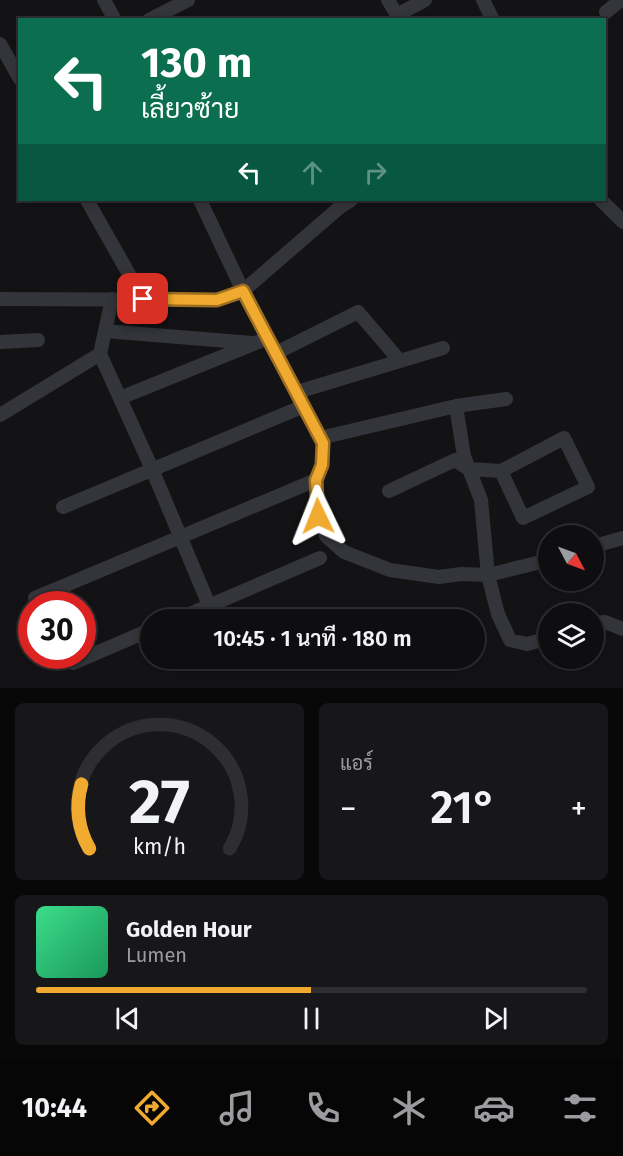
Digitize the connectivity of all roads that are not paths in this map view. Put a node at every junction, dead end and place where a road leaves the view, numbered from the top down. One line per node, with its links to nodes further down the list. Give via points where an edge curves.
1 (104, 0): 8 (street)
2 (188, 0): 9 (street)
3 (388, 0): 4 (street, via 397,15)
4 (425, 0)
5 (483, 0): 10 (street)
6 (621, 0): 7 (street)
7 (606, 12)
8 (114, 18)
9 (153, 18)
10 (492, 18)
11 (0, 44): 12 (street)
12 (18, 76)
13 (88, 201): 21 (street)
14 (200, 201): 18 (street)
15 (349, 201): 18 (street)
16 (602, 201): 17 (street)
17 (623, 222)
18 (243, 291): 21 (street, via 217,300); 24 (street)
19 (0, 299): 20 (street)
20 (112, 299): 21 (street); 22 (street)
21 (143, 299)
22 (105, 331): 24 (street); 28 (street)
23 (38, 340): 25 (street)
24 (263, 341): 27 (street); 31 (street)
25 (0, 342)
26 (443, 348): 29 (street)
27 (276, 353): 29 (street, via 358,312); 30 (street)
28 (100, 354): 31 (street); 35 (street)
29 (400, 361): 30 (street)
30 (297, 392): 33 (street)
31 (120, 398): 37 (street)
32 (507, 399): 34 (street)
33 (304, 406): 36 (street); 37 (street)
34 (456, 406): 36 (street); 38 (street)
35 (0, 415)
36 (320, 438): 40 (street, via 322,465)
37 (152, 469): 42 (street); 43 (street)
38 (469, 469): 39 (street); 41 (street, via 455,460); 48 (street, via 481,500)
39 (501, 471): 39 (street, via 564,438 588,487 523,518)
40 (316, 480): 43 (street); 48 (street, via 318,516 326,536 344,552 390,570 439,577)
41 (389, 491)
42 (63, 507)
43 (180, 538): 49 (street); 50 (street)
44 (623, 538): 45 (street)
45 (604, 543)
46 (320, 558): 50 (street)
47 (538, 563): 48 (street)
48 (488, 575): 55 (street, via 498,614 510,640 527,645)
49 (52, 591)
50 (209, 605): 51 (street)
51 (200, 609)
52 (604, 622): 53 (street)
53 (623, 629)
54 (140, 634): 56 (street)
55 (538, 642)
56 (96, 653)

